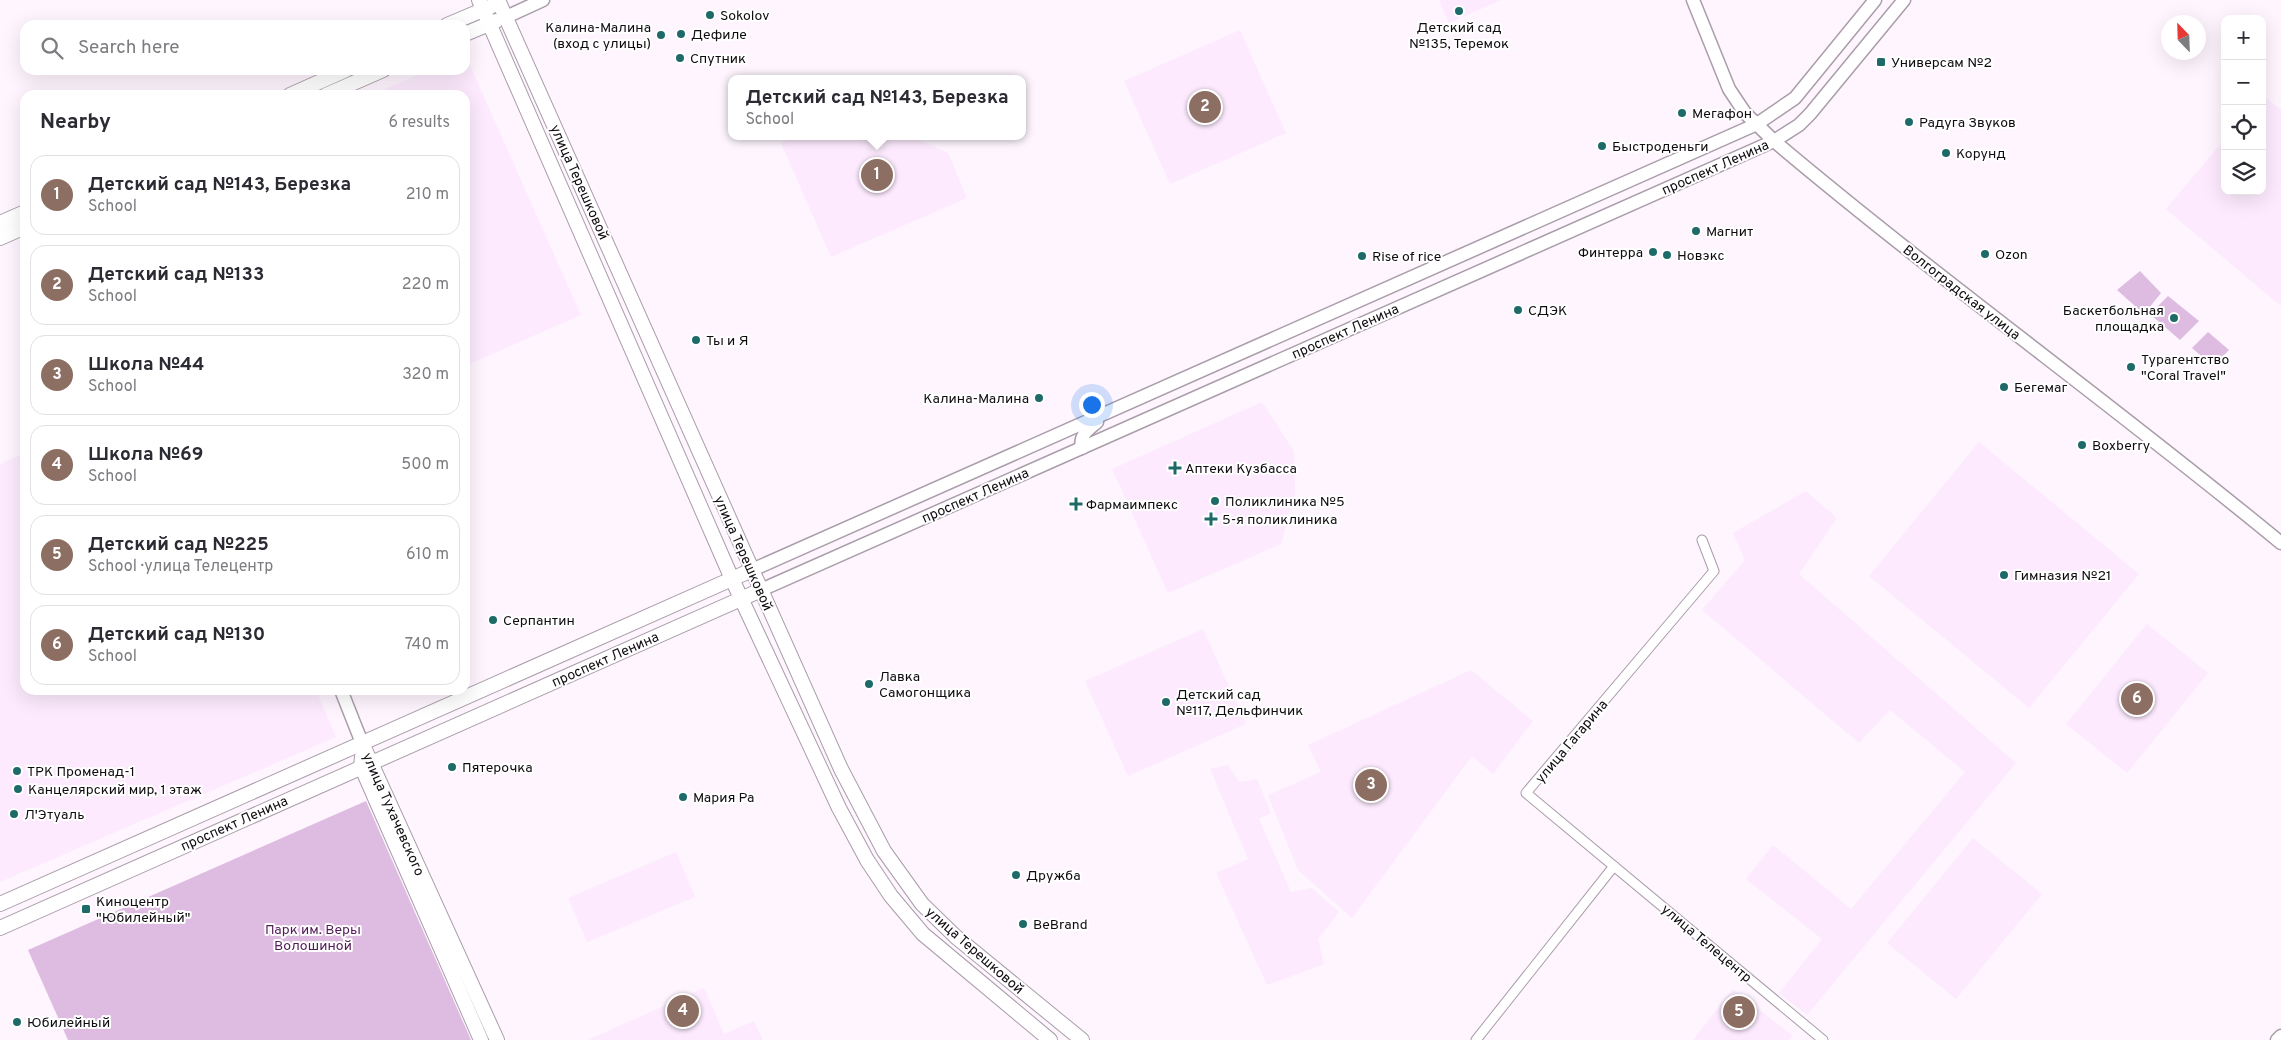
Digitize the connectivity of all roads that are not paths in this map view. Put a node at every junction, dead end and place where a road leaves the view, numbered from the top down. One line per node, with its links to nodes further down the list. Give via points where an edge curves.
1 (543, 0): 7 (main road)
2 (1693, 0): 15 (main road, Волгоградская улица, via 1729,89)
3 (1875, 0): 15 (main road, проспект Ленина, via 1795,98)
4 (1904, 0): 16 (main road, проспект Ленина, via 1810,114)
5 (501, 1): 6 (main road); 7 (main road, улица Терешковой)
6 (481, 5): 8 (main road); 9 (main road, улица Терешковой)
7 (506, 17): 9 (main road); 25 (main road, улица Терешковой)
8 (456, 20)
9 (488, 24): 10 (main road); 26 (main road, улица Терешковой)
10 (470, 32)
11 (335, 75): 13 (main road)
12 (372, 75): 14 (main road)
13 (301, 90)
14 (337, 90)
15 (1757, 124): 16 (main road, Волгоградская улица); 21 (main road, проспект Ленина)
16 (1774, 141): 22 (main road, проспект Ленина); 24 (main road, Волгоградская улица, via 2003,325 2188,466)
17 (20, 214): 18 (main road)
18 (0, 224)
19 (20, 229): 20 (main road)
20 (0, 238)
21 (1111, 411): 22 (main road, via 1083,435); 25 (main road, проспект Ленина)
22 (1082, 448): 27 (main road, проспект Ленина)
23 (1702, 540): 32 (street, улица Гагарина, via 1714,571 1526,793)
24 (2281, 543)
25 (752, 570): 26 (main road, проспект Ленина); 27 (main road, улица Терешковой)
26 (732, 579): 28 (main road, улица Терешковой); 30 (main road, проспект Ленина)
27 (761, 590): 28 (main road, проспект Ленина); 39 (main road, улица Терешковой, via 841,769 895,869 922,904 948,930)
28 (742, 599): 31 (main road, проспект Ленина); 38 (main road, улица Терешковой, via 839,808 878,877 933,944)
29 (343, 695): 30 (main road)
30 (362, 744): 31 (main road, улица Тухачевского); 33 (main road, проспект Ленина)
31 (367, 764): 34 (main road, проспект Ленина); 36 (main road, улица Тухачевского); 37 (main road, улица Тухачевского)
32 (1614, 866): 40 (street); 41 (street, улица Телецентр)
33 (0, 904)
34 (0, 928)
35 (2281, 1036): 42 (main road)
36 (481, 1040)
37 (497, 1040)
38 (1050, 1040)
39 (1082, 1040)
40 (1476, 1040)
41 (1823, 1040)
42 (2277, 1040)

